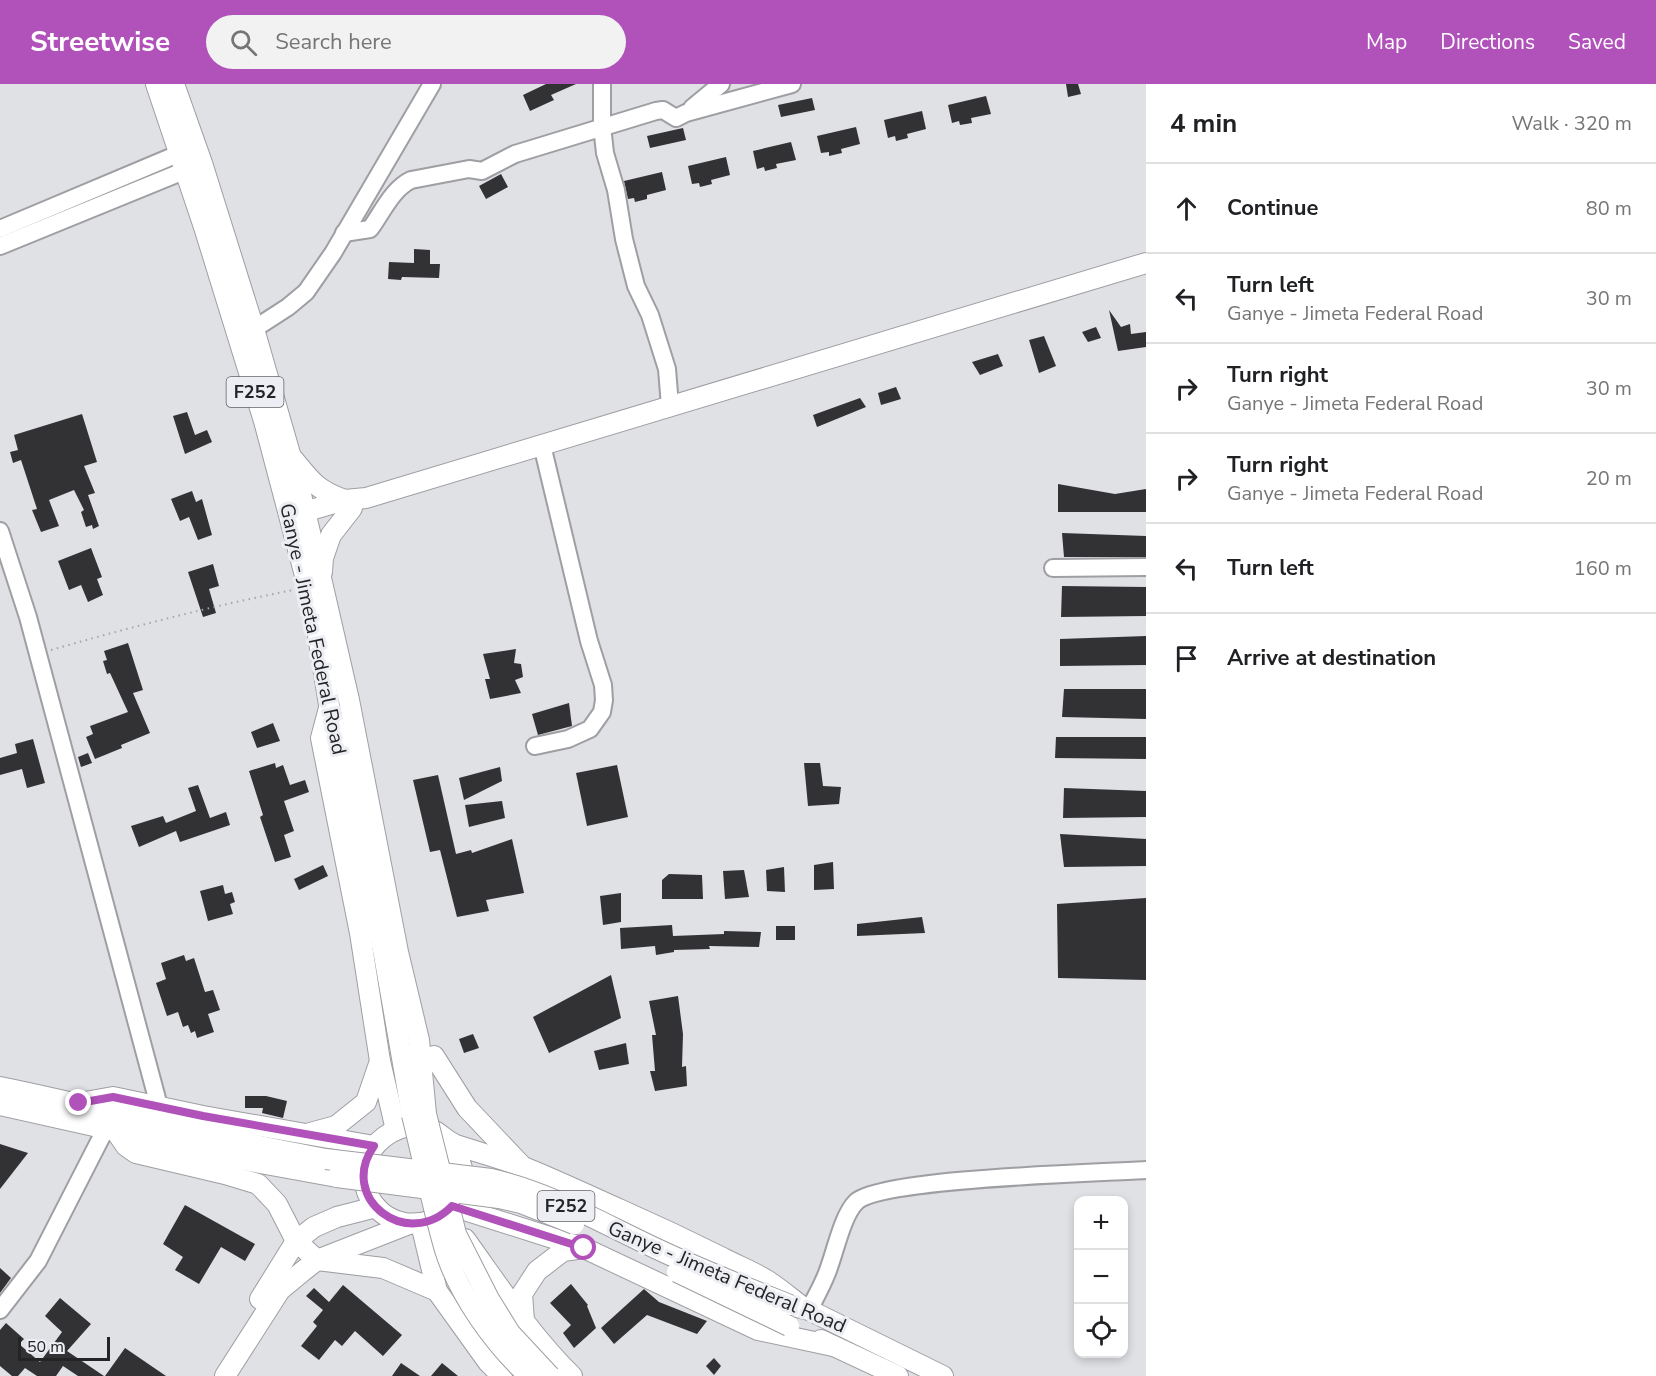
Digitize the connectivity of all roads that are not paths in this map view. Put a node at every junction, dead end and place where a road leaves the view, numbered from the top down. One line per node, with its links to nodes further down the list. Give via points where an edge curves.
1 (156, 84): 9 (main road, Ganye - Jimeta Federal Road / F252)
2 (174, 84): 9 (main road, Ganye - Jimeta Federal Road / F252)
3 (432, 84): 11 (street)
4 (602, 84): 8 (street)
5 (721, 84): 7 (street)
6 (792, 84): 7 (street)
7 (686, 113): 8 (street, via 672,118 663,110 656,111)
8 (602, 126): 11 (street, via 515,154 482,171 469,169 411,180 396,190 370,229); 15 (street, via 604,153 616,190 626,249 667,369)
9 (190, 158): 10 (street); 12 (street); 14 (main road, Ganye - Jimeta Federal Road / F252); 23 (main road, Ganye - Jimeta Federal Road / F252, via 204,226)
10 (0, 229)
11 (344, 233): 14 (street, via 306,292)
12 (0, 246)
13 (1146, 263): 15 (main road)
14 (254, 329): 17 (main road, Ganye - Jimeta Federal Road / F252)
15 (670, 406): 16 (main road)
16 (542, 445): 18 (main road); 27 (street, via 604,700 602,712 590,729)
17 (290, 454): 18 (main road, via 319,489); 19 (main road, Ganye - Jimeta Federal Road / F252)
18 (354, 502): 19 (main road); 23 (main road, via 331,535)
19 (306, 516): 23 (main road, Ganye - Jimeta Federal Road / F252)
20 (0, 531): 33 (street, via 28,617)
21 (1146, 567): 22 (street)
22 (1053, 568)
23 (314, 582): 24 (main road, Ganye - Jimeta Federal Road / F252); 25 (main road, Ganye - Jimeta Federal Road / F252)
24 (349, 700): 26 (main road, Ganye - Jimeta Federal Road / F252); 28 (main road, via 364,736)
25 (329, 705): 26 (main road, Ganye - Jimeta Federal Road / F252); 29 (main road, via 321,738 360,933)
26 (344, 729): 34 (main road, Ganye - Jimeta Federal Road / F252, via 419,1040)
27 (535, 746)
28 (434, 1056): 38 (main road); 40 (main road, via 467,1108)
29 (380, 1061): 36 (main road); 37 (main road, via 366,1102 336,1126)
30 (0, 1087): 31 (main road, Ganye - Jimeta Federal Road)
31 (79, 1103): 33 (main road, via 113,1097); 49 (main road, Ganye - Jimeta Federal Road / F252, bridge, via 238,1143 326,1159 511,1183 688,1264)
32 (0, 1105): 35 (main road, Ganye - Jimeta Federal Road)
33 (159, 1106): 37 (main road)
34 (419, 1114): 56 (main road, bridge, via 446,1251 456,1275 479,1318); 57 (main road, bridge, via 456,1234 510,1333)
35 (110, 1130): 45 (main road, via 136,1153 258,1184 277,1204); 50 (street, via 38,1261); 52 (main road, Ganye - Jimeta Federal Road / F252, bridge, via 337,1177 521,1203)
36 (396, 1130): 38 (main road, via 429,1128); 39 (main road)
37 (304, 1134): 39 (main road)
38 (446, 1138): 40 (main road); 43 (main road, via 463,1172 461,1190)
39 (374, 1146): 42 (main road, via 364,1176)
40 (522, 1167): 49 (main road, via 678,1235 766,1280)
41 (1146, 1170): 49 (street, via 994,1178 886,1190 858,1199 847,1212 826,1277)
42 (376, 1207): 44 (main road, via 396,1221); 45 (main road, via 338,1217)
43 (449, 1209): 44 (main road, via 430,1222); 46 (main road); 51 (main road)
44 (415, 1224): 47 (main road); 48 (main road)
45 (296, 1241): 47 (main road); 53 (main road)
46 (584, 1248): 51 (main road, via 563,1251 537,1271 522,1294); 52 (main road, via 758,1330)
47 (317, 1260): 48 (main road, via 383,1268); 54 (main road, via 280,1290)
48 (437, 1291): 55 (main road)
49 (801, 1308): 60 (main road, Ganye - Jimeta Federal Road / F252)
50 (0, 1310)
51 (524, 1324): 58 (main road)
52 (833, 1346): 59 (main road, Ganye - Jimeta Federal Road / F252)
53 (210, 1376)
54 (225, 1376)
55 (502, 1376)
56 (529, 1376)
57 (550, 1376)
58 (572, 1376)
59 (898, 1376)
60 (943, 1376)

